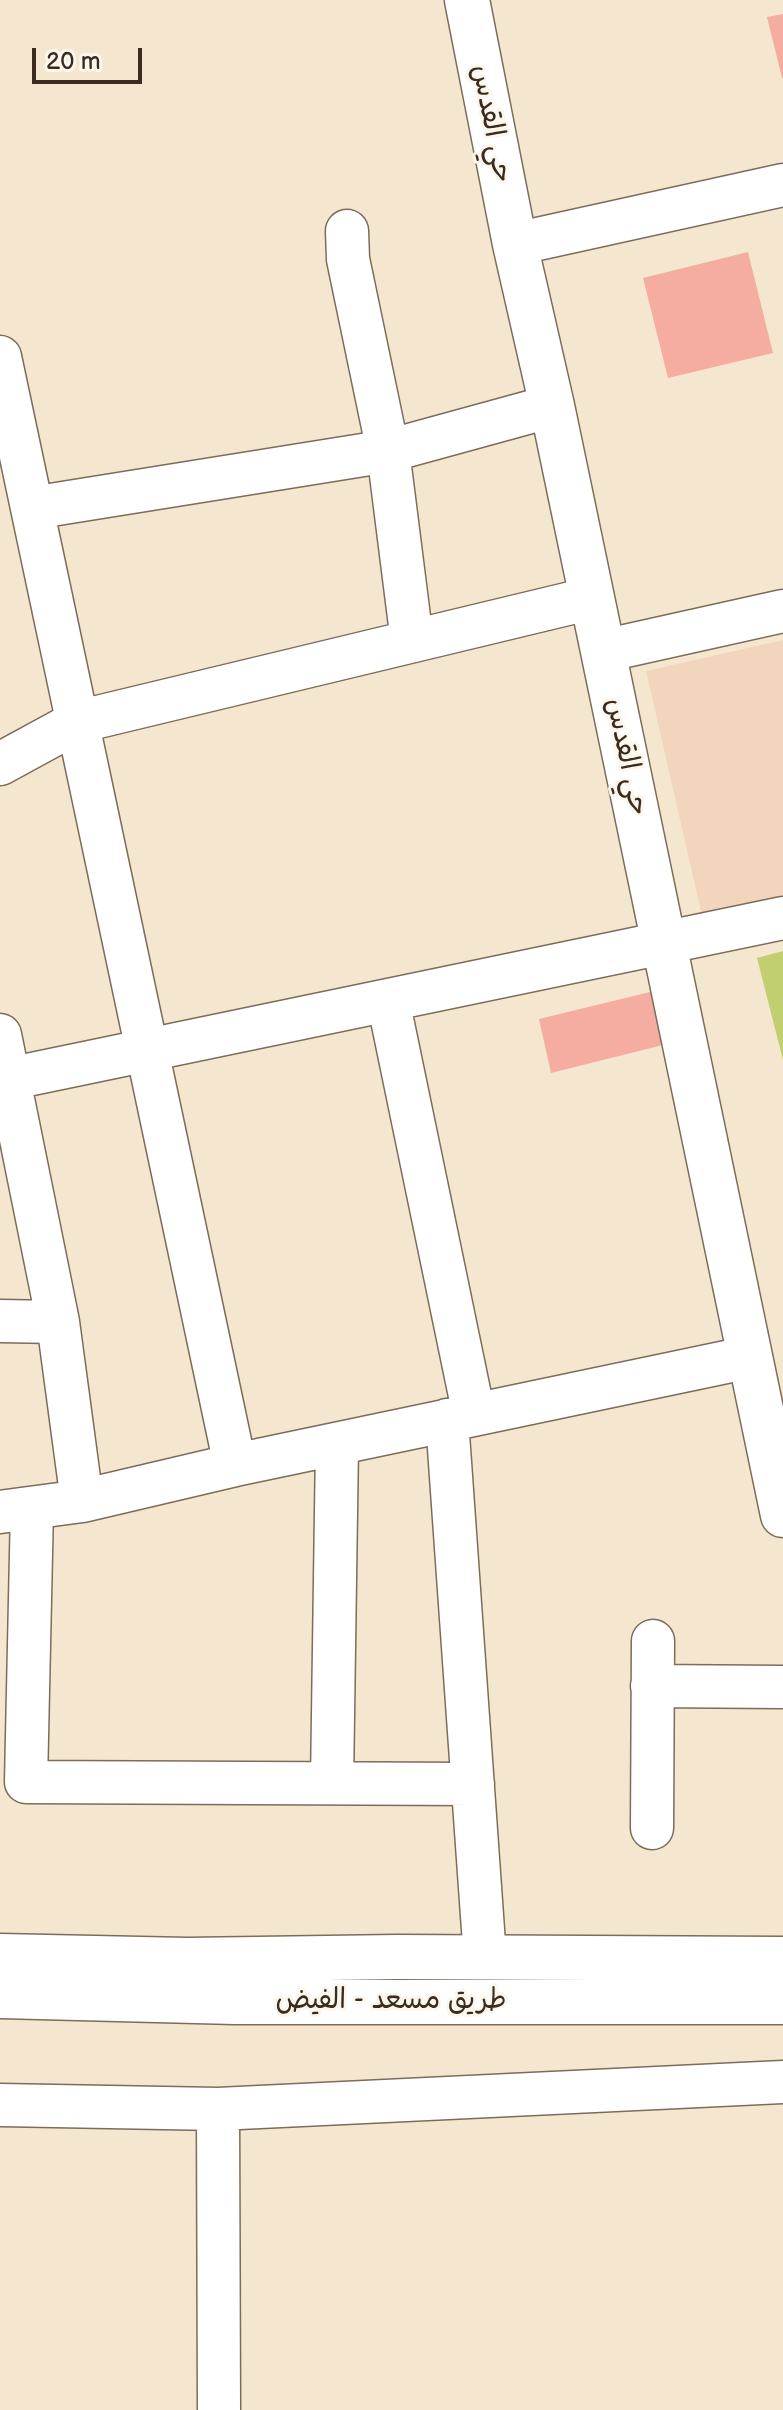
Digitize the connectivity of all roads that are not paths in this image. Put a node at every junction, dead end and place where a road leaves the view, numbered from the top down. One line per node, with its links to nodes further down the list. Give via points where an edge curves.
1 (467, 0): 4 (main road, حي القدس)
2 (783, 185): 4 (street)
3 (347, 231): 7 (street, via 348,259)
4 (515, 244): 6 (main road, حي القدس)
5 (0, 357): 8 (street)
6 (552, 406): 7 (street); 9 (main road, حي القدس)
7 (388, 451): 8 (street); 11 (street)
8 (32, 508): 13 (street)
9 (592, 598): 11 (street); 12 (main road, حي القدس)
10 (783, 611): 12 (street)
11 (412, 641): 13 (street)
12 (603, 651): 16 (main road, حي القدس)
13 (77, 722): 14 (street); 19 (street)
14 (0, 764)
15 (783, 918): 16 (street)
16 (664, 943): 17 (street); 23 (main road, حي القدس)
17 (388, 1000): 19 (street); 24 (street)
18 (0, 1035): 20 (street)
19 (147, 1050): 20 (street); 26 (street)
20 (8, 1079): 22 (street)
21 (0, 1321): 22 (street)
22 (58, 1322): 27 (street)
23 (750, 1357): 24 (street); 29 (main road, حي القدس)
24 (460, 1418): 25 (street); 34 (street)
25 (337, 1444): 26 (street); 33 (street)
26 (235, 1465): 27 (street)
27 (82, 1501): 28 (street)
28 (16, 1510): 33 (street, via 26,1782)
29 (783, 1515)
30 (653, 1641): 31 (street)
31 (652, 1686): 32 (street); 35 (street)
32 (783, 1687)
33 (332, 1783): 34 (street)
34 (473, 1784): 37 (street)
35 (652, 1828)
36 (0, 1956): 37 (main road, طريق مسعد - الفيض)
37 (485, 1958): 38 (main road, طريق مسعد - الفيض)
38 (783, 1959)
39 (0, 1996): 40 (main road, طريق مسعد - الفيض, via 235,2002)
40 (783, 2002)
41 (783, 2082): 43 (street)
42 (0, 2105): 43 (street)
43 (218, 2109): 44 (street)
44 (219, 2410)

